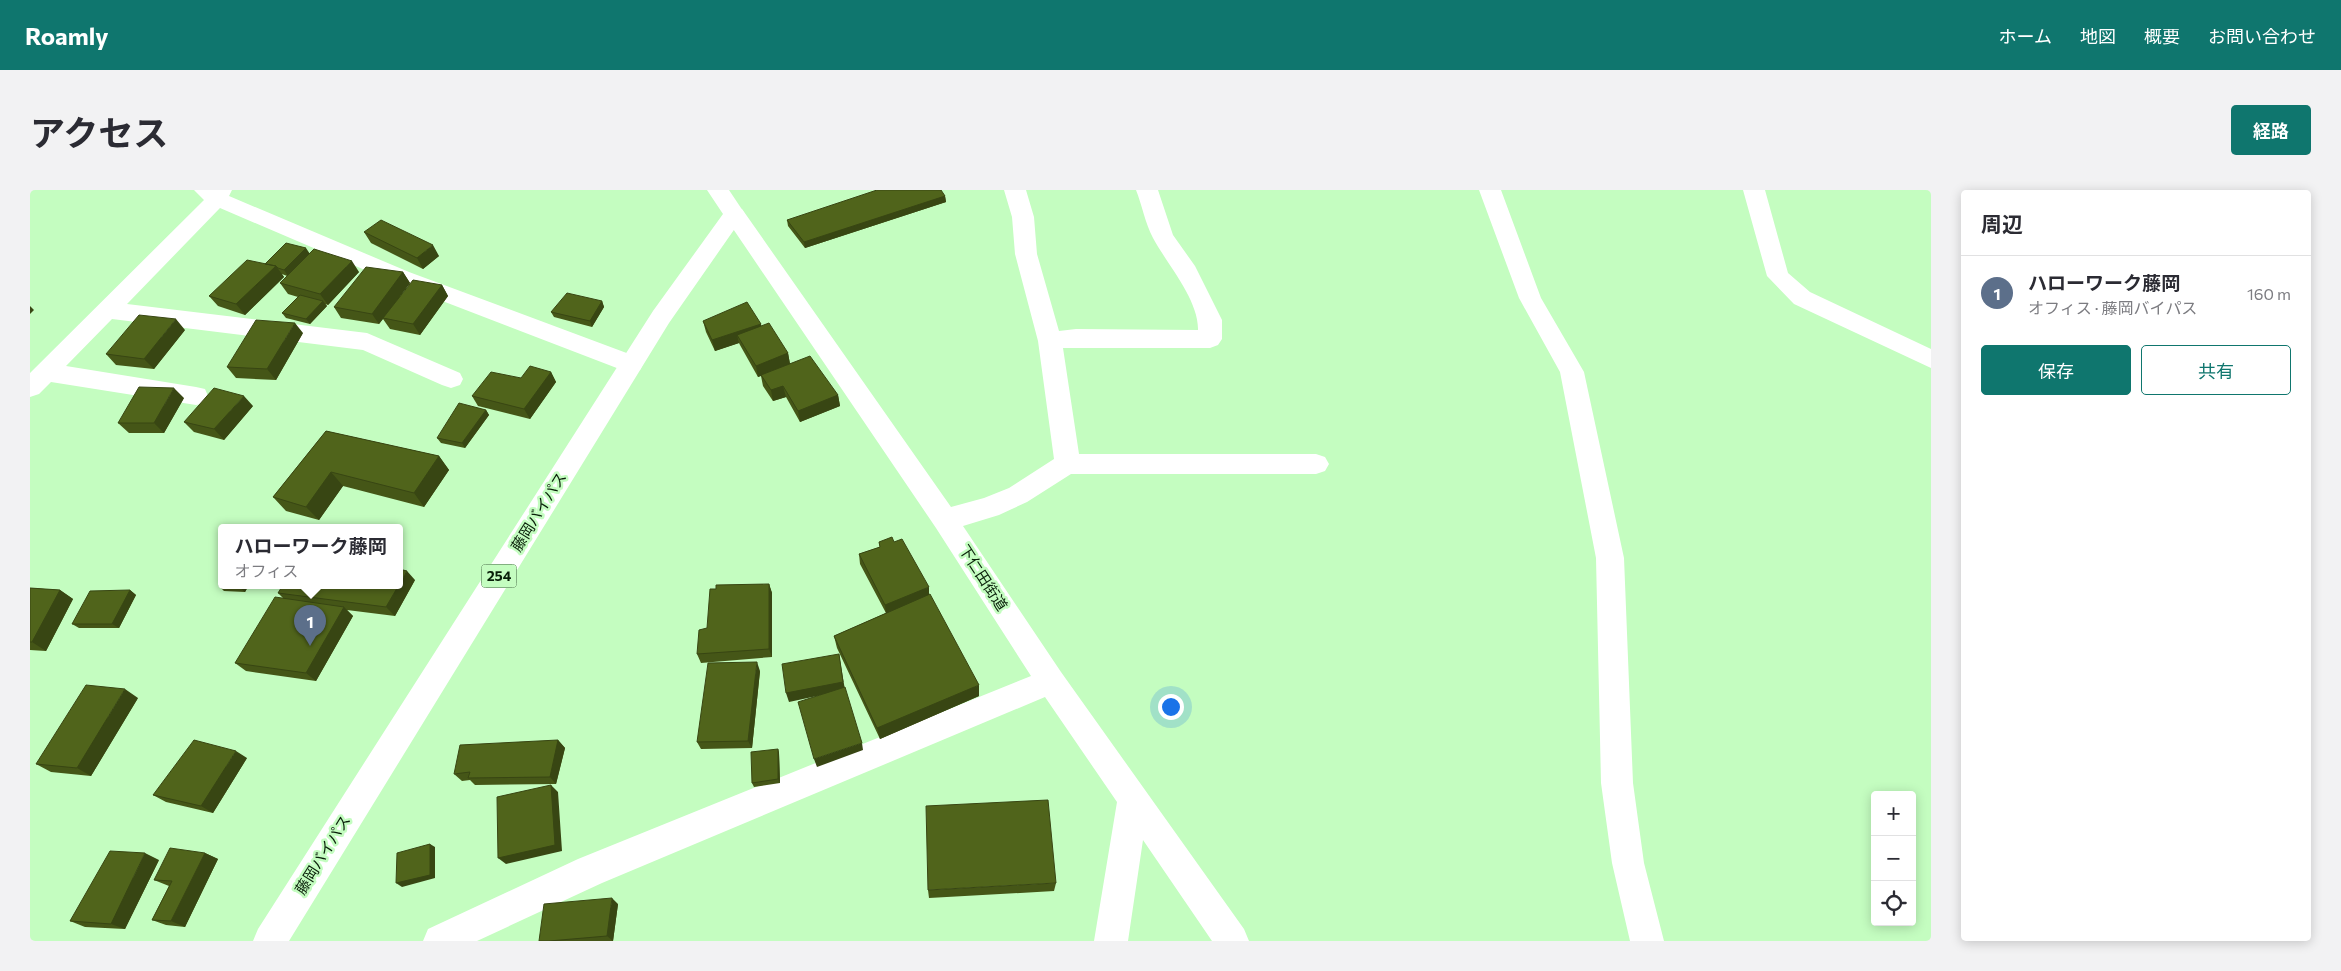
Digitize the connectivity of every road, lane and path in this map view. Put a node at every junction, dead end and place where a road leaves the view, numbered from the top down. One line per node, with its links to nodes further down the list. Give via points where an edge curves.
1 (718, 190): 7 (main road, 下仁田街道)
2 (1015, 190): 9 (main road, via 1023,217 1026,254)
3 (1147, 190): 9 (main road, via 1163,236 1184,266 1210,320 1210,338 1076,338)
4 (1490, 190): 24 (main road, via 1530,298 1574,381 1610,558 1618,783 1628,863)
5 (1754, 190): 10 (main road, via 1778,276 1802,298)
6 (214, 193): 8 (main road); 11 (main road, via 401,276)
7 (734, 214): 11 (main road, 藤岡バイパス / 254); 17 (main road, 下仁田街道)
8 (107, 310): 12 (main road, via 367,342); 13 (main road)
9 (1050, 341): 15 (main road)
10 (1931, 359)
11 (631, 364): 20 (main road, 藤岡バイパス / 254)
12 (451, 379)
13 (38, 380): 14 (main road)
14 (196, 396)
15 (1067, 464): 16 (main road); 17 (main road, via 1018,495)
16 (1316, 464)
17 (945, 520): 18 (main road, 下仁田街道)
18 (1051, 681): 19 (main road, 下仁田街道); 21 (main road, via 590,871)
19 (1133, 801): 22 (main road); 23 (main road, 下仁田街道)
20 (270, 941)
21 (440, 941)
22 (1111, 941)
23 (1232, 941)
24 (1647, 941)

